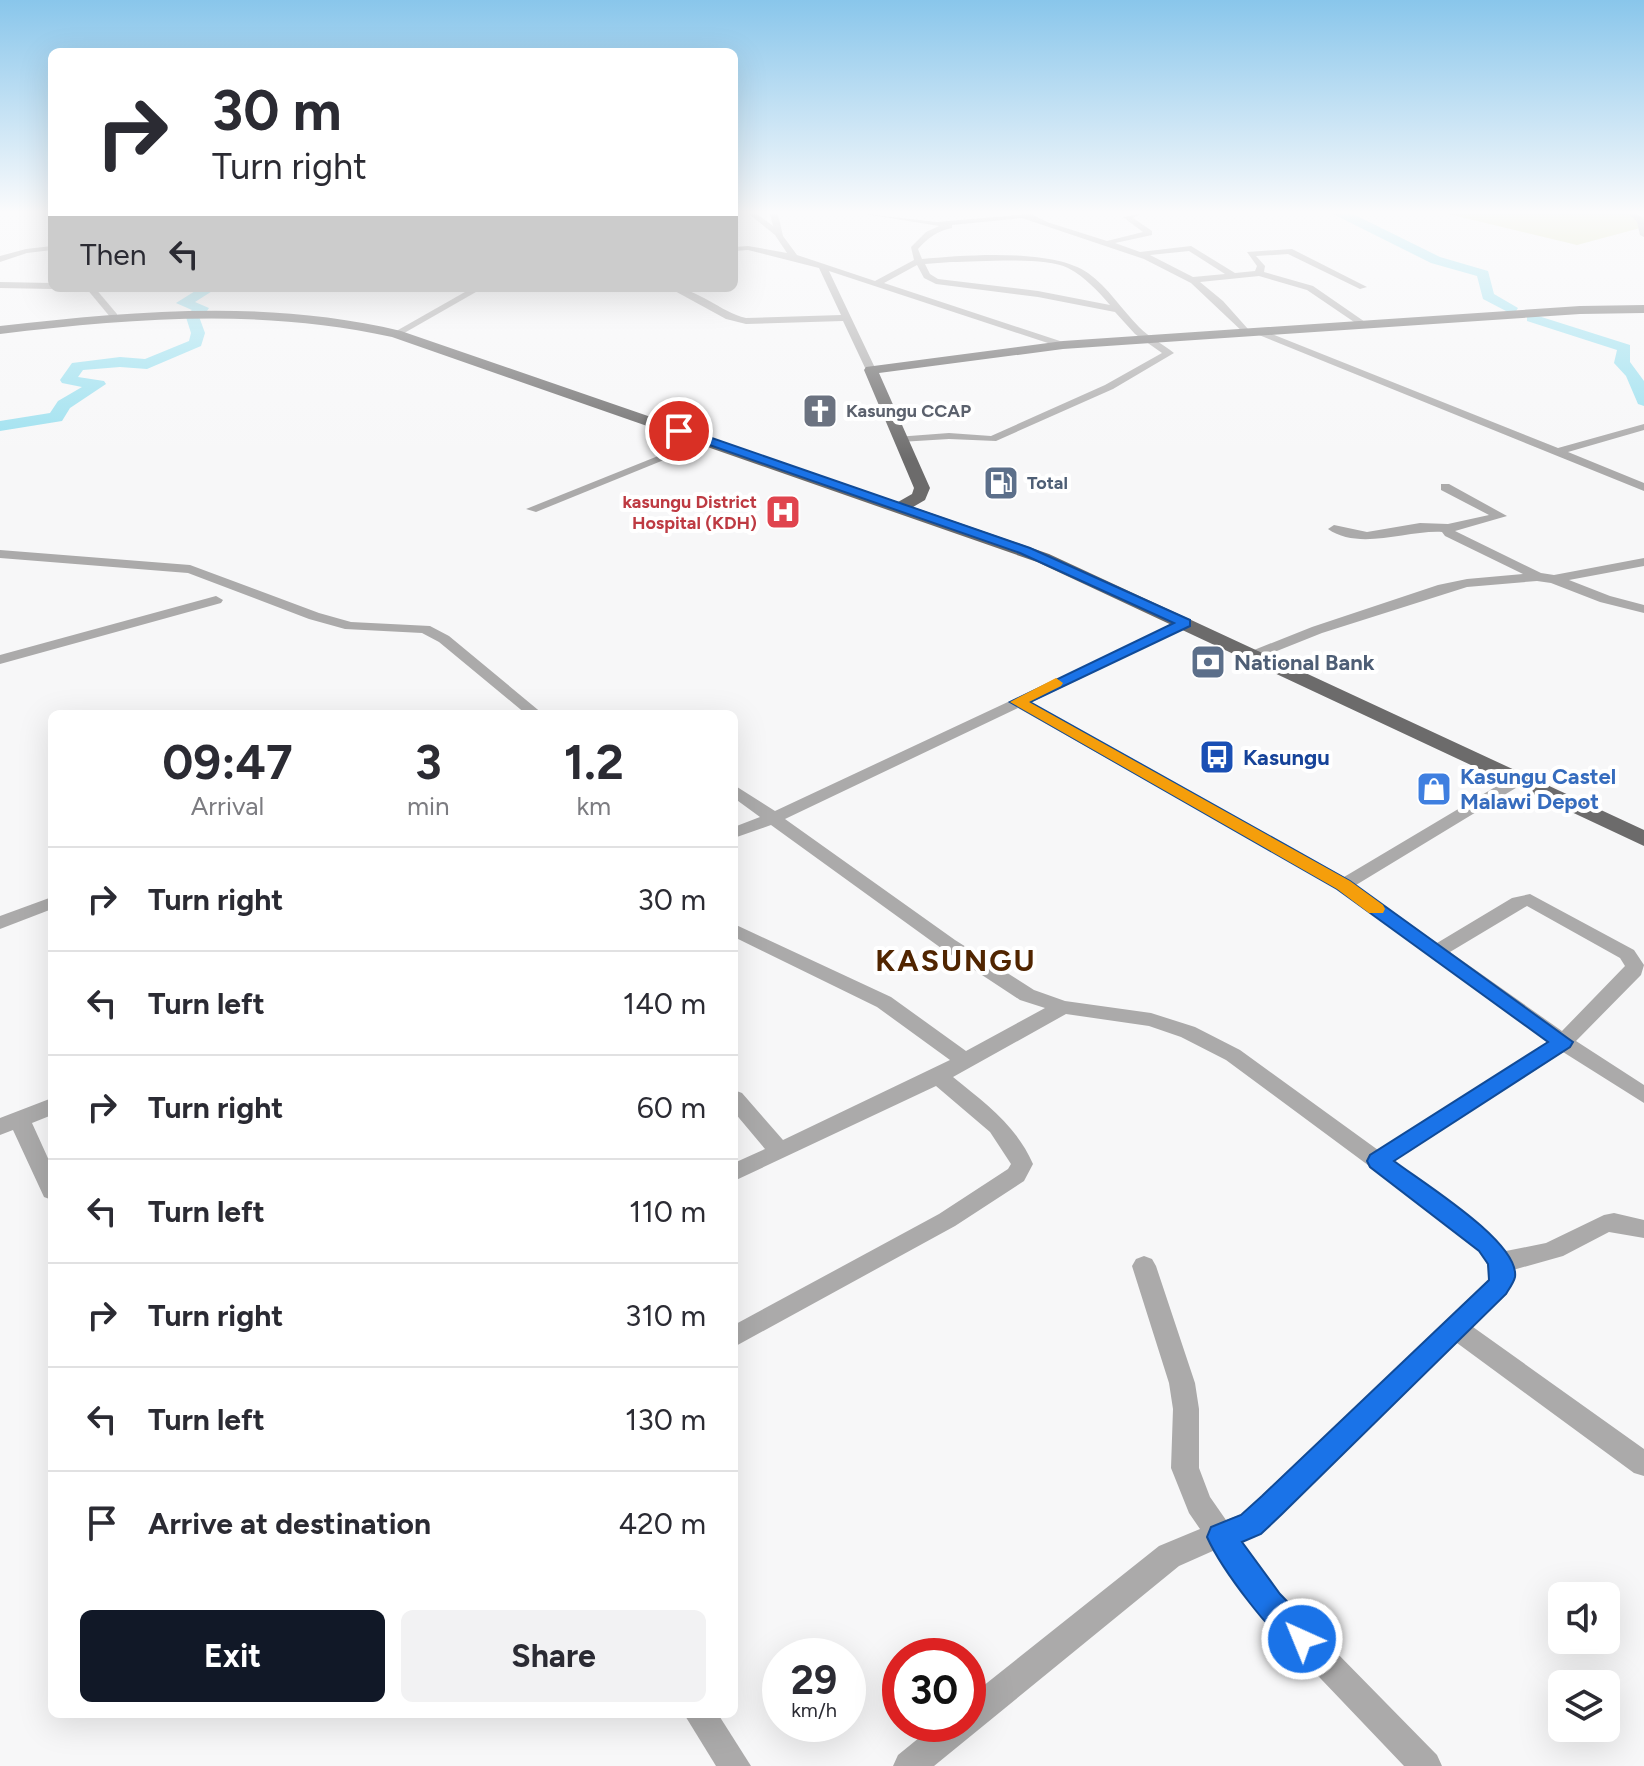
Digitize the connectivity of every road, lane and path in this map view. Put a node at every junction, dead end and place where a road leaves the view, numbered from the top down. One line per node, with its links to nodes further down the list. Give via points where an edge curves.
1 (97, 296): 12 (street)
2 (464, 296): 17 (street)
3 (691, 296): 13 (street, via 746,321)
4 (835, 296): 13 (street)
5 (914, 296): 19 (street)
6 (1050, 296): 10 (street)
7 (1105, 296): 10 (street)
8 (1214, 296): 16 (street)
9 (1322, 296): 14 (street)
10 (1115, 309): 18 (street)
11 (1644, 309): 14 (main road)
12 (114, 316): 15 (main road); 17 (main road, via 202,311 319,317)
13 (845, 318): 20 (street)
14 (1363, 324): 16 (main road)
15 (0, 330)
16 (1251, 331): 18 (main road); 24 (street)
17 (396, 334): 23 (main road)
18 (1143, 338): 19 (main road); 22 (street, via 1169,353 1002,436)
19 (1063, 345): 20 (main road)
20 (871, 370): 22 (main road)
21 (1644, 427): 24 (street)
22 (900, 439): 27 (main road, via 923,492)
23 (707, 440): 27 (main road); 28 (street)
24 (1557, 452): 26 (street)
25 (1445, 487): 29 (street, via 1501,516)
26 (1644, 487)
27 (902, 507): 37 (main road, via 1043,558)
28 (532, 509)
29 (1448, 528): 30 (street, via 1367,536); 33 (street)
30 (1334, 529)
31 (0, 554): 41 (street, via 190,569 350,626 425,629)
32 (1644, 562): 34 (street)
33 (1537, 577): 34 (street); 38 (street, via 1443,588)
34 (1554, 579): 36 (street)
35 (216, 600): 39 (street)
36 (1644, 609)
37 (1185, 623): 38 (main road); 40 (street)
38 (1254, 655): 42 (main road)
39 (0, 660)
40 (1018, 702): 44 (street); 47 (street)
41 (530, 710)
42 (1518, 780): 46 (main road); 47 (street)
43 (738, 793): 44 (street)
44 (772, 818): 45 (street); 52 (street, via 948,944 1027,995)
45 (738, 831)
46 (1644, 839)
47 (1344, 885): 51 (street)
48 (48, 905): 49 (street)
49 (0, 923)
50 (738, 932): 54 (street, via 884,1002)
51 (1436, 952): 53 (street); 53 (street, via 1524,899 1627,954 1634,971)
52 (1063, 1007): 54 (street); 61 (street, via 1151,1020 1211,1042)
53 (1563, 1042): 56 (street); 61 (street)
54 (965, 1061): 55 (street)
55 (938, 1076): 60 (street); 68 (street, via 1010,1142 1022,1164 1016,1175 947,1220)
56 (1644, 1095)
57 (738, 1103): 60 (street)
58 (48, 1108): 59 (street)
59 (10, 1123): 63 (street)
60 (780, 1151): 62 (street)
61 (1378, 1161): 65 (street, via 1465,1225)
62 (738, 1171)
63 (48, 1185)
64 (1644, 1229): 65 (street, via 1604,1224 1537,1256)
65 (1500, 1261): 67 (street, via 1503,1276 1498,1287)
66 (1144, 1266): 70 (street, via 1182,1383 1185,1468 1199,1504)
67 (1454, 1327): 69 (street); 70 (street, via 1251,1524)
68 (738, 1335)
69 (1644, 1464)
70 (1221, 1537): 71 (street, via 1169,1556); 76 (street, via 1270,1605)
71 (986, 1703)
72 (702, 1718): 74 (street)
73 (939, 1742): 75 (street)
74 (735, 1766)
75 (909, 1766)
76 (1426, 1766)

